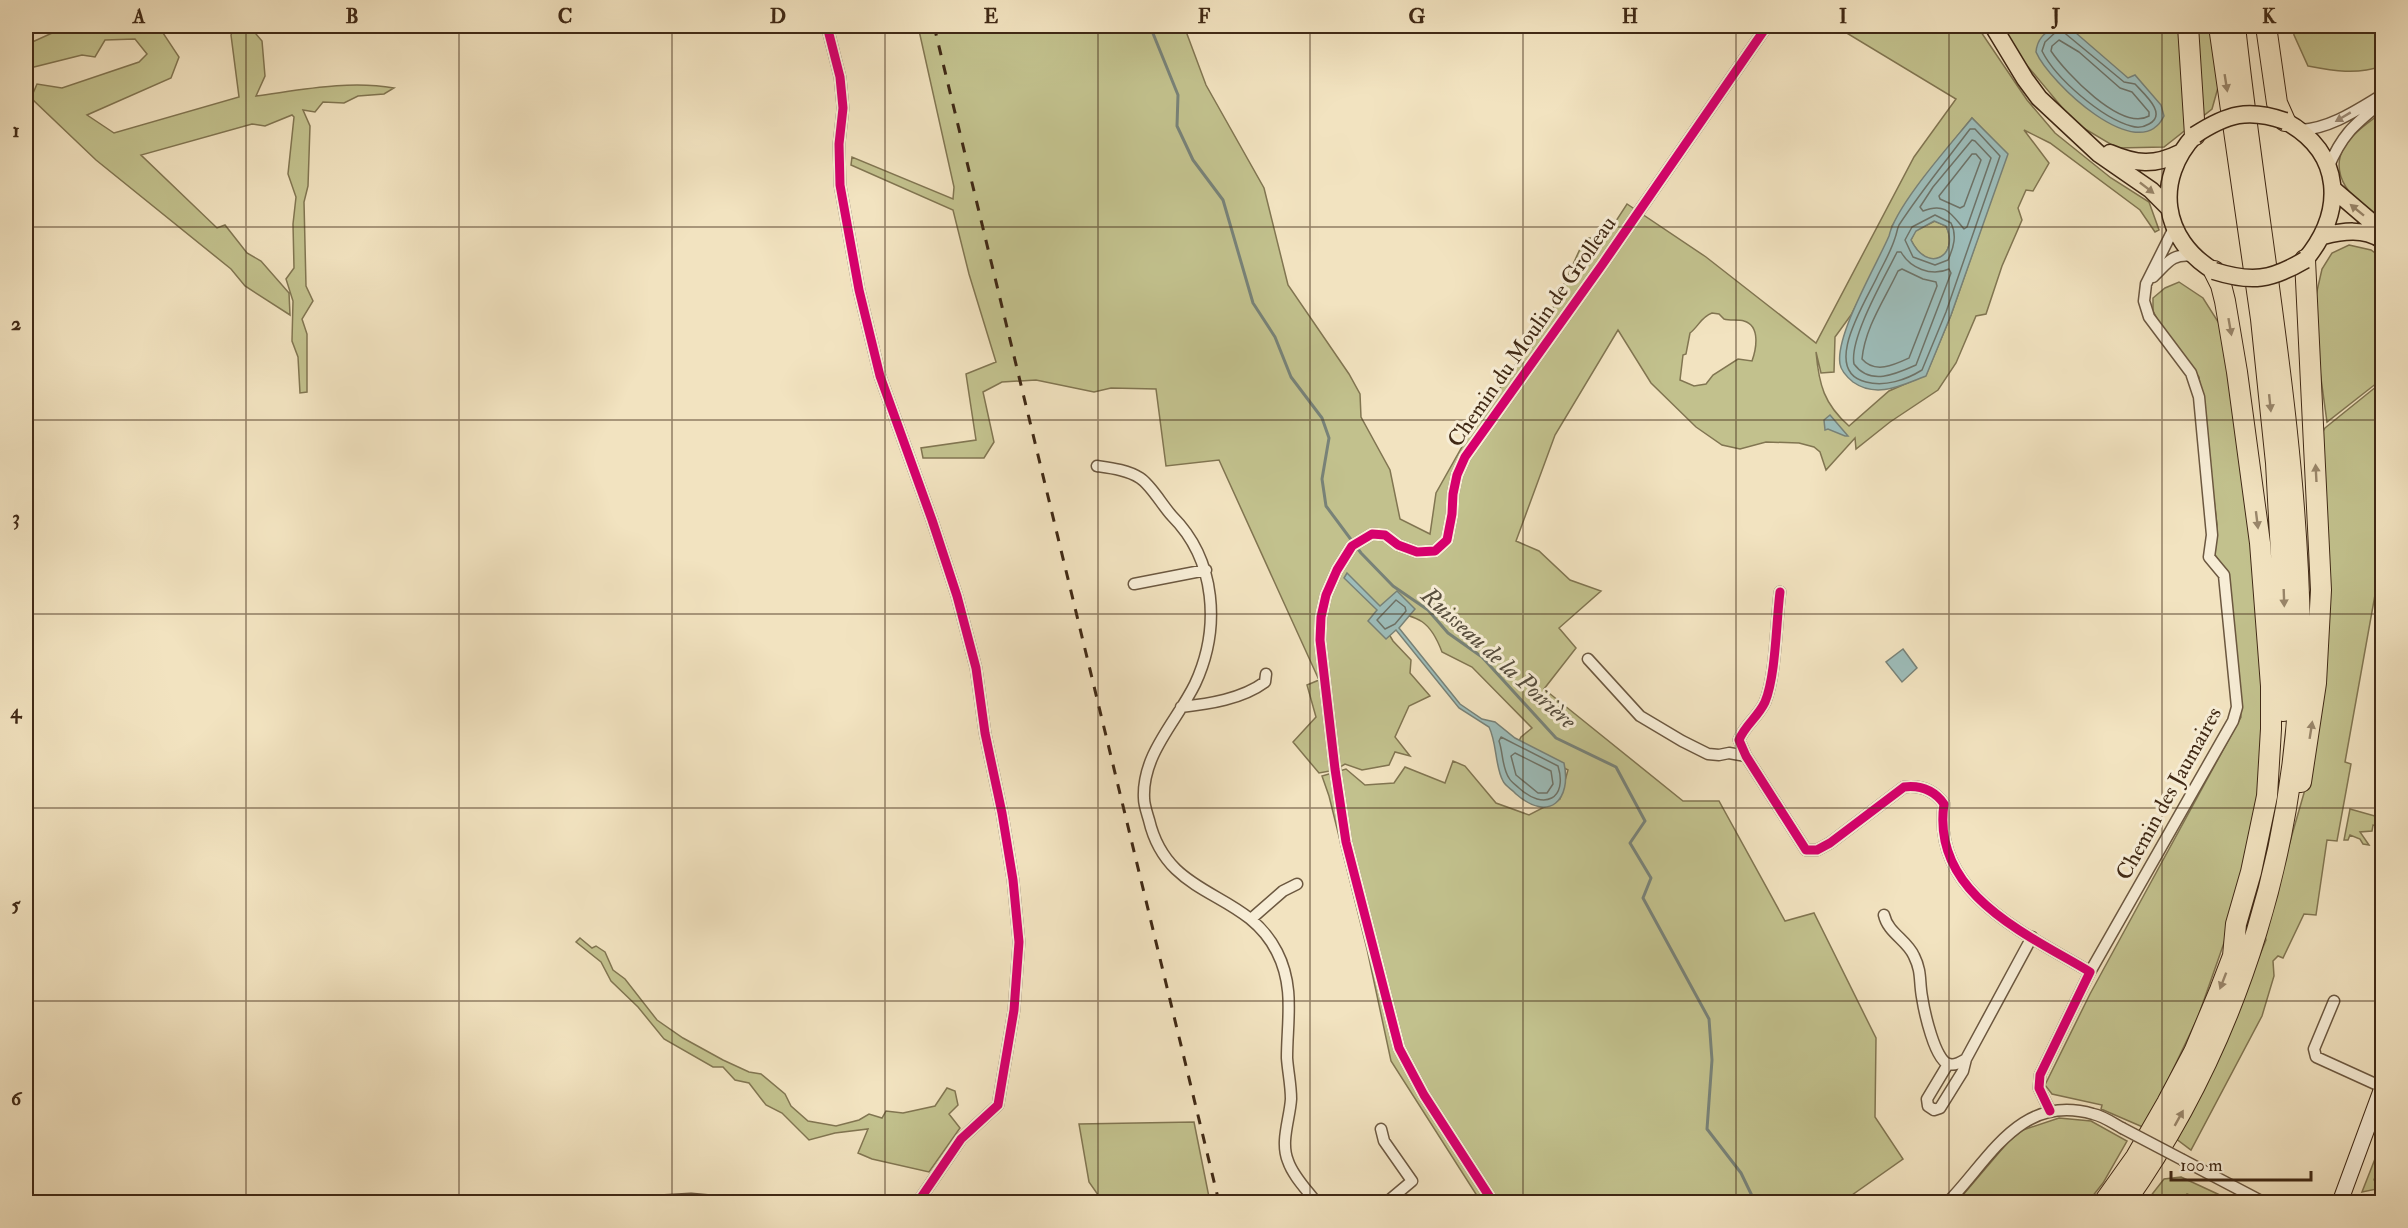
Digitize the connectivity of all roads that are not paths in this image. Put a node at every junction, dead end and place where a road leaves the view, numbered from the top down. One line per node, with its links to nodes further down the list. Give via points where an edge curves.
1 (827, 26): 53 (street, via 840,77 840,185 859,290 880,376 935,531 974,658 1014,879 1019,942 1011,1033 998,1105 961,1139)
2 (1767, 26): 56 (street, Chemin du Moulin de Grolleau, via 1465,457 1455,484 1447,540 1435,551 1417,552 1385,535 1372,534 1356,544 1337,570 1326,595 1320,640 1346,842 1399,1048)
3 (1993, 26): 12 (main road, via 2039,98)
4 (2188, 26): 11 (highway)
5 (2219, 26): 15 (highway, one-way to 15)
6 (2235, 26): 15 (highway)
7 (2266, 26): 10 (highway, via 2277,102)
8 (2382, 94): 10 (street, one-way to 10, via 2333,123 2316,129)
9 (2382, 102): 14 (street, via 2352,126)
10 (2293, 126): 11 (main road, bridge, via 2265,115 2244,114 2217,120); 14 (main road, via 2321,154)
11 (2195, 135): 13 (main road)
12 (2090, 145): 13 (main road, via 2140,163 2163,161); 17 (main road, one-way to 17)
13 (2180, 153): 17 (main road, via 2168,189)
14 (2328, 168): 16 (main road)
15 (2248, 177): 35 (highway, via 2282,370 2300,634 2290,782); 39 (highway, one-way to 39, via 2274,452 2286,645 2280,750 2269,824)
16 (2332, 189): 19 (main road, one-way to 16); 20 (main road, via 2332,205)
17 (2169, 208): 18 (main road)
18 (2174, 228): 22 (main road); 25 (street)
19 (2382, 231)
20 (2323, 236): 21 (main road, via 2363,232); 23 (main road)
21 (2382, 240)
22 (2193, 256): 24 (main road); 25 (street, via 2172,258)
23 (2305, 260): 24 (main road, bridge, via 2284,272 2252,279); 35 (highway, one-way to 23, via 2280,875 2295,814 2316,683 2321,590)
24 (2214, 271): 39 (highway, one-way to 39, via 2225,301 2249,450 2271,697 2267,796 2252,872 2236,924)
25 (2146, 284): 40 (street, Chemin des Jaumaires, via 2144,301 2149,316 2191,373 2199,397 2212,535 2209,557 2224,574 2236,707 2233,721)
26 (1097, 466): 27 (street, via 1141,478 1182,525)
27 (1206, 570): 28 (street); 32 (street, via 1211,612 1207,648 1195,683)
28 (1134, 584)
29 (1780, 592): 33 (street, via 1770,686 1760,712 1739,740)
30 (1588, 659): 33 (street, via 1640,716 1708,754)
31 (1266, 674): 32 (street, via 1265,682 1257,688)
32 (1181, 707): 37 (street, via 1147,771 1144,798 1153,836 1174,870)
33 (1746, 756): 38 (street, via 1806,850 1817,850 1830,843 1904,787 1930,790 1944,804 1945,846 1968,887 1996,916)
34 (1297, 884): 37 (street)
35 (2270, 887): 59 (highway, one-way to 35, via 2178,1120 2205,1068 2243,974)
36 (1884, 915): 43 (street, via 1892,932 1914,954 1935,1048)
37 (1251, 919): 54 (street, via 1277,951 1286,973 1290,996 1287,1061 1291,1098 1285,1146 1287,1161)
38 (2032, 937): 40 (street); 42 (street)
39 (2233, 956): 58 (highway, one-way to 58, via 2173,1093)
40 (2090, 972): 46 (street, Chemin des Jaumaires, via 2040,1075 2040,1088)
41 (2334, 1001): 44 (street, via 2314,1049 2316,1057)
42 (1966, 1059): 43 (street); 43 (street, via 1940,1108 1934,1110 1927,1099)
43 (1948, 1064)
44 (2382, 1087): 60 (main road)
45 (2382, 1100): 49 (main road)
46 (2050, 1111): 50 (street, bridge, via 2094,1114); 57 (street, via 2015,1126)
47 (2382, 1111): 49 (main road)
48 (1381, 1129): 55 (street, via 1384,1141 1412,1181)
49 (2369, 1145): 61 (main road)
50 (2259, 1202)
51 (638, 1203): 52 (street, via 691,1199)
52 (724, 1203)
53 (918, 1203)
54 (1316, 1203)
55 (1387, 1203)
56 (1493, 1203)
57 (1948, 1203)
58 (2104, 1203)
59 (2125, 1203)
60 (2340, 1203)
61 (2349, 1203)

